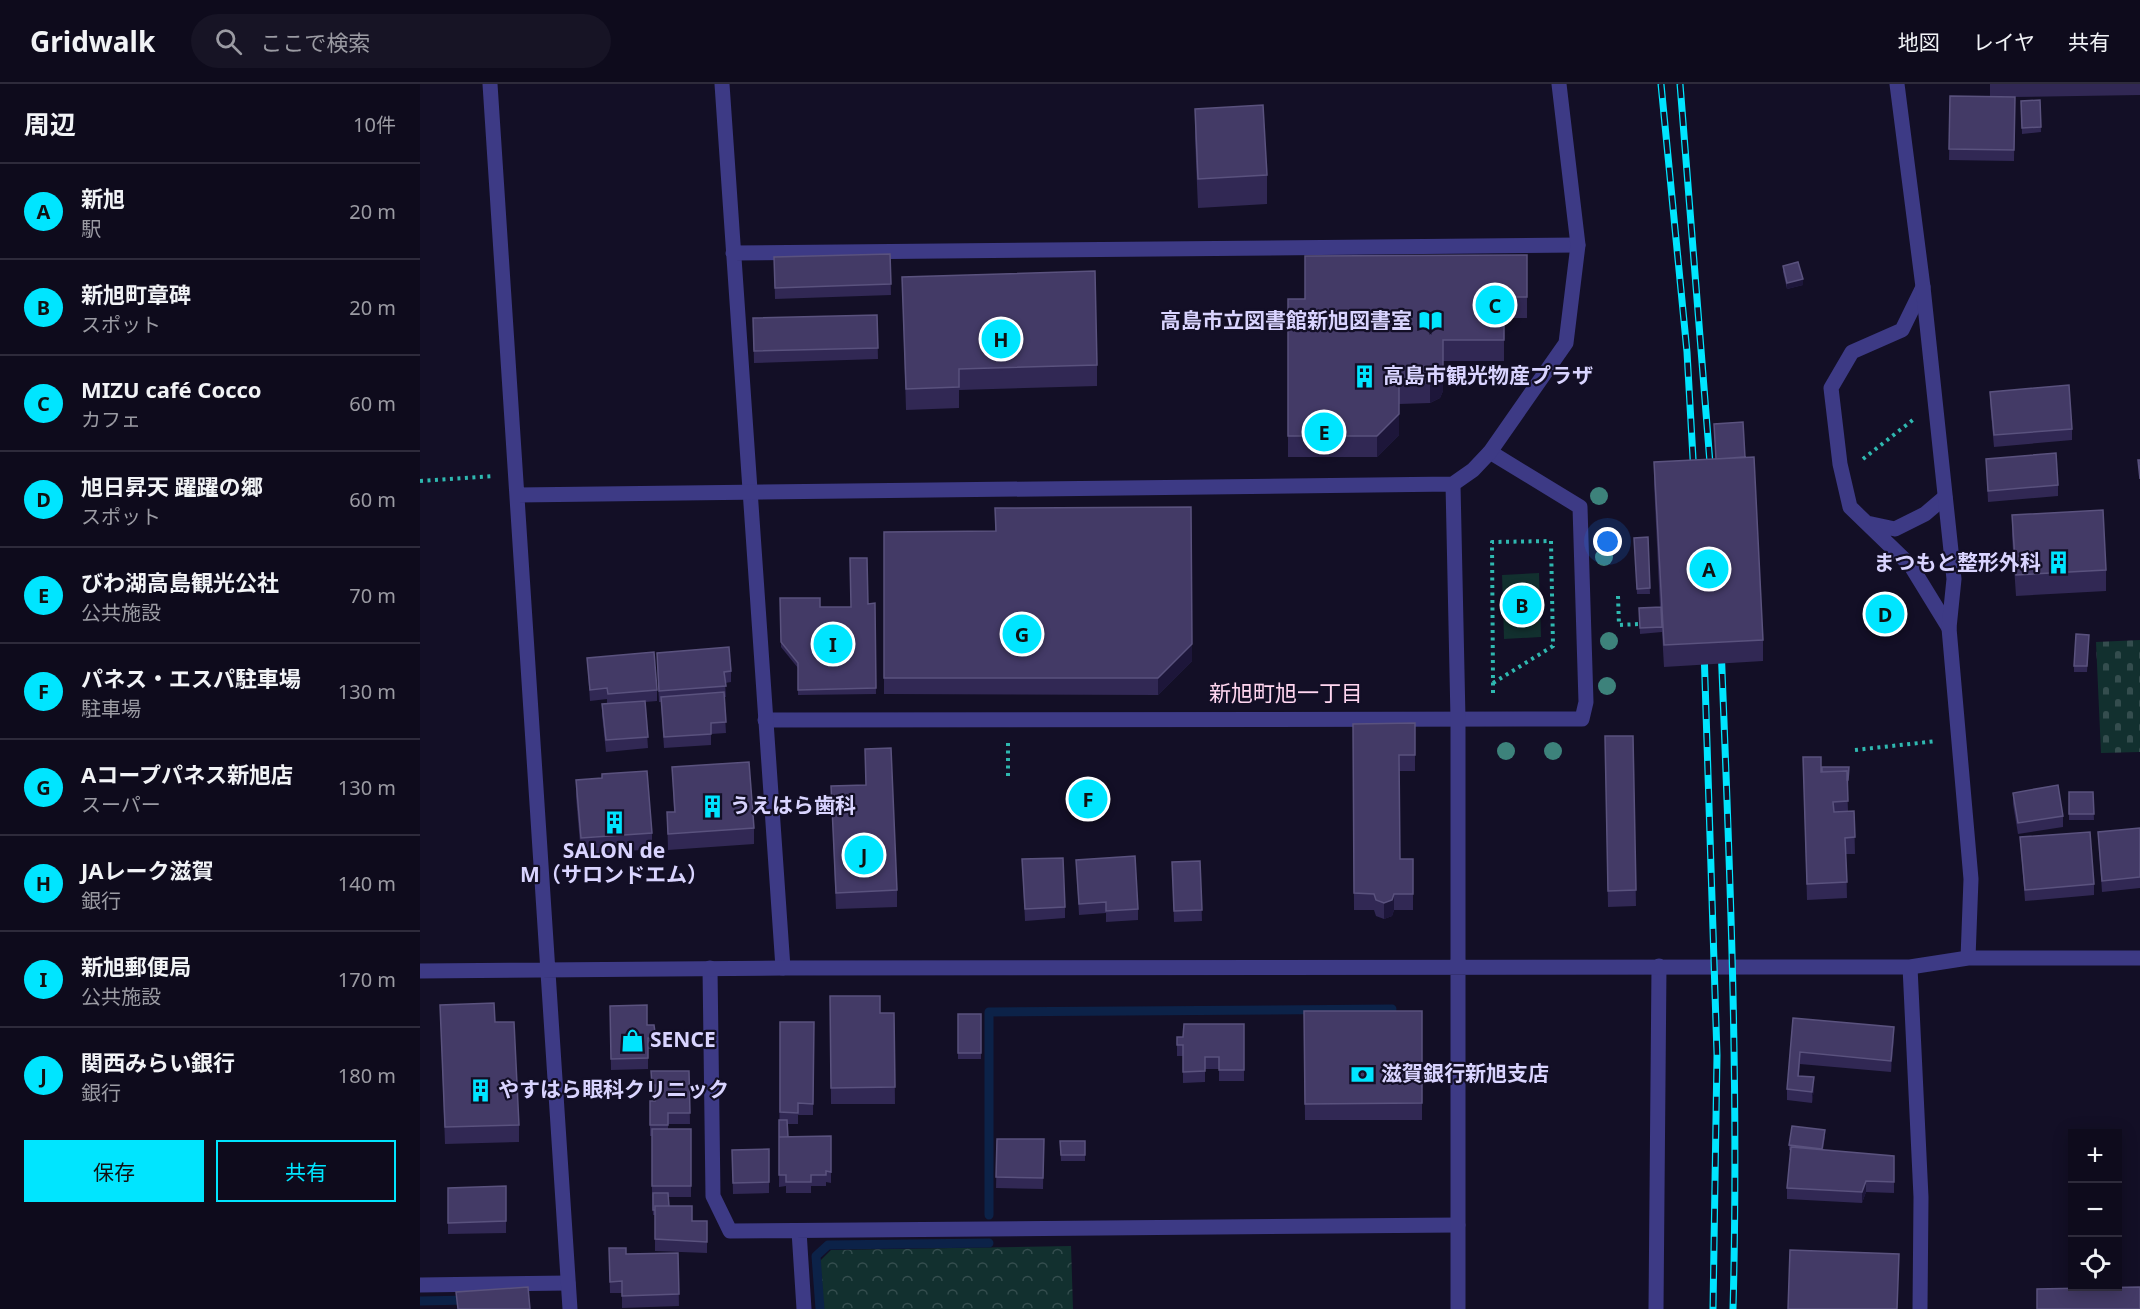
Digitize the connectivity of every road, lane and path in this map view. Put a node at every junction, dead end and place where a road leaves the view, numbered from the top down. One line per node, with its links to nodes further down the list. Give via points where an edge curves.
1 (490, 84): 11 (street)
2 (722, 84): 6 (street)
3 (1559, 84): 5 (street)
4 (1897, 84): 7 (street)
5 (1578, 245): 6 (street); 9 (street, via 1566,343)
6 (733, 254): 14 (street)
7 (1923, 287): 16 (street); 17 (street, via 1902,330 1852,352 1831,388 1840,464 1850,507)
8 (1916, 417): 10 (path)
9 (1490, 452): 13 (street); 23 (street, via 1580,507 1586,702 1582,718)
10 (1860, 461)
11 (515, 474): 12 (path); 15 (street)
12 (420, 481)
13 (1453, 484): 14 (street); 22 (street)
14 (750, 492): 15 (street); 24 (street)
15 (517, 495): 36 (street)
16 (1945, 497): 17 (street, via 1925,514 1895,529); 20 (street, via 1954,579)
17 (1867, 523): 20 (street, via 1911,566)
18 (1618, 596): 19 (path, via 1619,625)
19 (1640, 624)
20 (1949, 628): 26 (street)
21 (1492, 683): 21 (path, via 1492,542 1551,542 1553,646); 23 (path)
22 (1458, 719): 23 (street); 25 (street); 31 (street)
23 (1493, 719)
24 (765, 720): 25 (street); 35 (street)
25 (1009, 720): 28 (path)
26 (1959, 739): 27 (path); 29 (street, via 1971,879)
27 (1855, 750)
28 (1008, 776)
29 (1968, 958): 30 (street); 33 (street)
30 (2140, 958)
31 (1457, 966): 32 (street); 35 (street); 38 (street)
32 (1659, 966): 33 (street); 45 (street)
33 (1910, 966): 46 (street, via 1922,1197)
34 (710, 968): 35 (street); 36 (street); 39 (street, via 713,1196 730,1231)
35 (783, 968)
36 (549, 970): 37 (street); 40 (street)
37 (420, 971)
38 (1458, 1225): 39 (street); 44 (street)
39 (799, 1231): 43 (street)
40 (568, 1283): 41 (street); 42 (street)
41 (420, 1285)
42 (570, 1309)
43 (804, 1309)
44 (1458, 1309)
45 (1656, 1309)
46 (1920, 1309)

